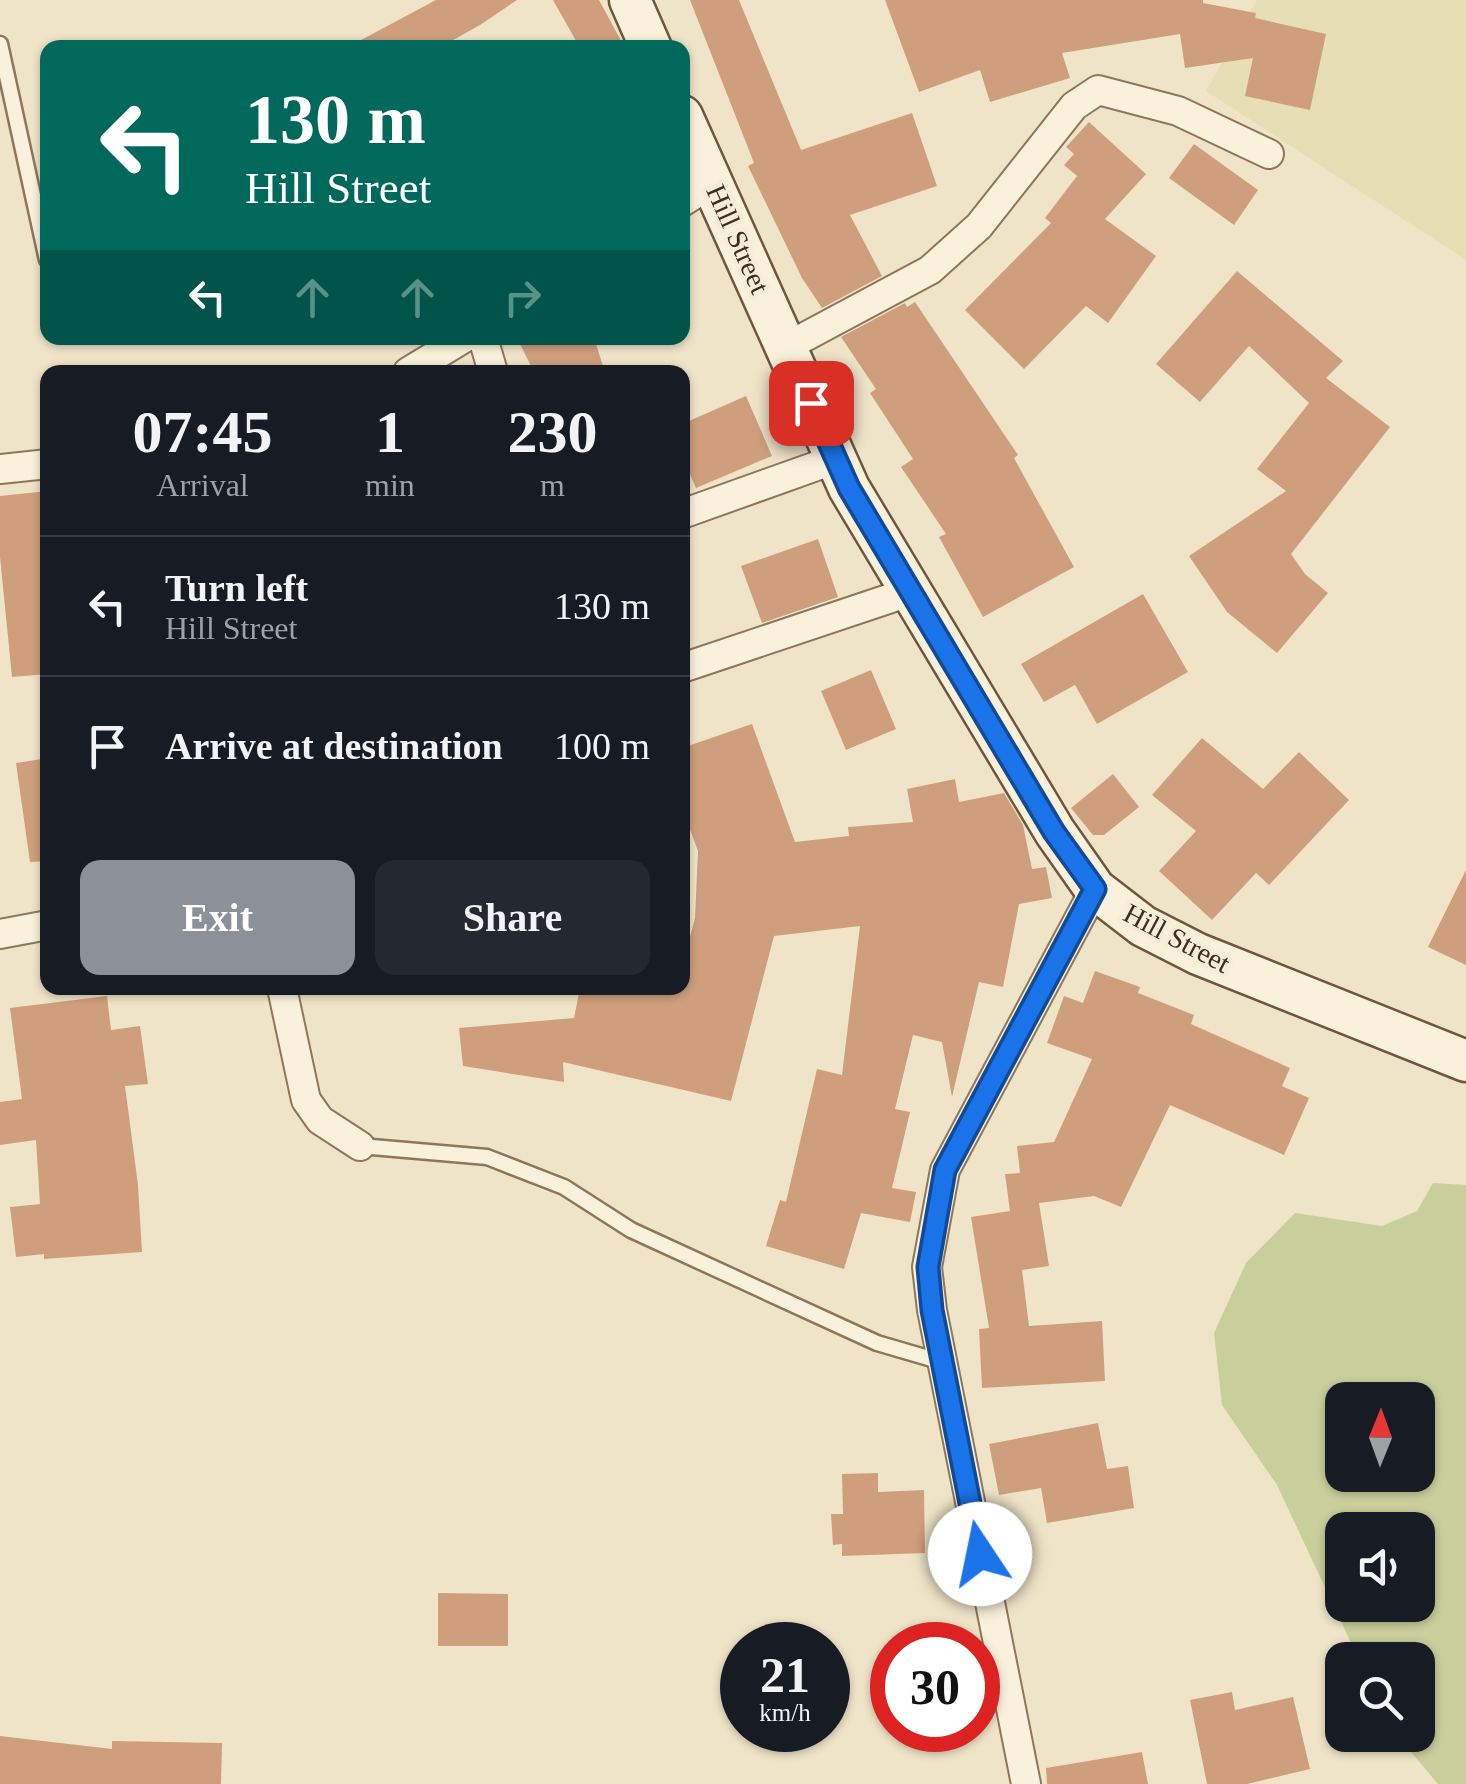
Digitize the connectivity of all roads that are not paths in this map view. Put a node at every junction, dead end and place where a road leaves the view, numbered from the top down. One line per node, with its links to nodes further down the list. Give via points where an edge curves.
1 (630, 0): 2 (main road)
2 (648, 40)
3 (0, 44): 7 (lane)
4 (690, 154): 6 (main road, Hill Street)
5 (1269, 154): 9 (street, via 1178,111 1098,90 1074,106 979,226 930,270)
6 (698, 193): 9 (main road, Hill Street)
7 (40, 228)
8 (452, 345): 10 (street)
9 (786, 347): 11 (main road, Hill Street)
10 (420, 365)
11 (836, 458): 14 (street); 15 (main road, Hill Street)
12 (40, 465): 13 (street)
13 (0, 470)
14 (690, 511)
15 (912, 591): 16 (street); 17 (main road, Hill Street, via 1054,832)
16 (690, 665)
17 (1095, 889): 21 (main road, Hill Street, via 1143,926 1198,954); 23 (street, via 945,1170 928,1267)
18 (40, 926): 19 (street)
19 (0, 934)
20 (284, 995): 22 (street, via 306,1100 320,1120)
21 (1466, 1061)
22 (360, 1146): 23 (lane, via 487,1157 564,1188 631,1230 877,1343)
23 (942, 1362): 24 (street)
24 (1026, 1784)

